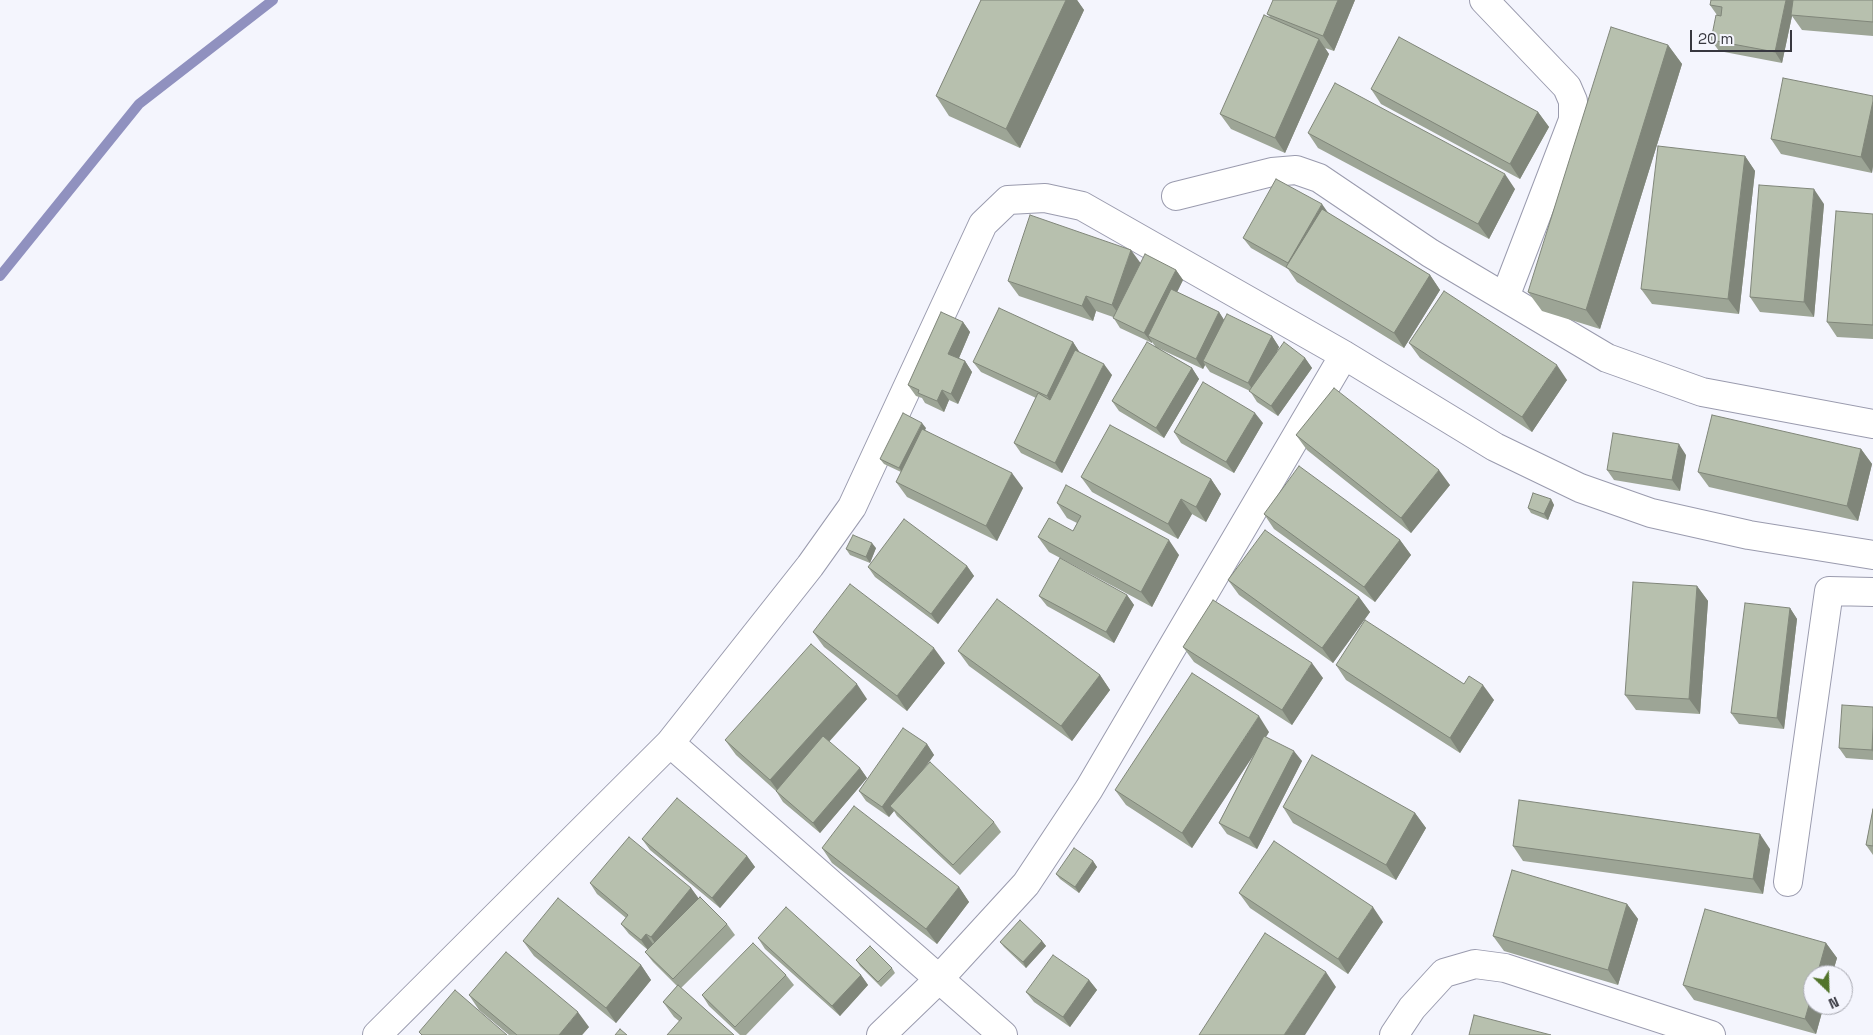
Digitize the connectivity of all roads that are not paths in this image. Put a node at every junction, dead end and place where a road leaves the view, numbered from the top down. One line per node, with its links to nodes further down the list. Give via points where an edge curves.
1 (1484, 0): 3 (street, via 1567,87 1573,101 1573,120)
2 (1176, 196): 3 (street, via 1272,172 1296,170 1319,178 1430,253)
3 (1505, 297): 5 (street, via 1607,358 1702,392)
4 (1344, 355): 6 (street, via 1495,447 1580,488 1651,513 1748,536); 8 (street, via 1082,206 1044,198 1008,200 983,224 852,507 810,566); 10 (street, via 1089,789 1026,884)
5 (1873, 424)
6 (1873, 555)
7 (1873, 592): 9 (street, via 1829,591)
8 (670, 743): 10 (street); 11 (street)
9 (1788, 882)
10 (938, 980): 12 (street); 13 (street)
11 (377, 1035)
12 (881, 1035)
13 (1003, 1035)
14 (1394, 1035): 15 (street, via 1412,1008 1444,973 1475,964 1505,968)
15 (1711, 1035)

